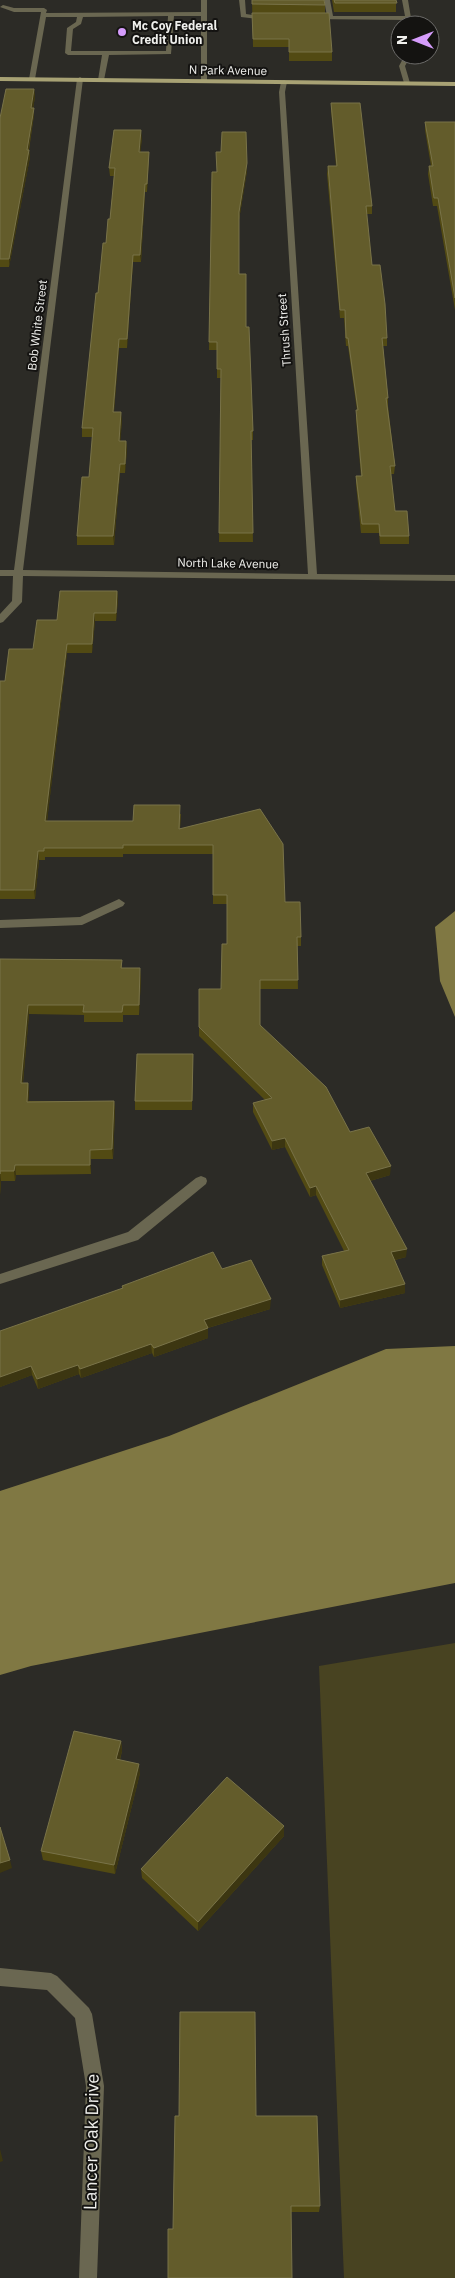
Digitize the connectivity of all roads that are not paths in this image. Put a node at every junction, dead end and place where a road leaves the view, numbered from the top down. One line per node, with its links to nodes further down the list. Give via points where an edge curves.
1 (204, 0): 8 (street)
2 (242, 0): 12 (street, via 243,16)
3 (327, 0): 14 (street)
4 (405, 0): 10 (street)
5 (3, 6): 6 (street); 11 (street)
6 (43, 12): 9 (street); 19 (street)
7 (171, 14): 8 (street); 9 (street); 16 (street, via 169,53)
8 (204, 14): 22 (street)
9 (80, 15): 16 (street, via 80,23 70,28 68,53)
10 (408, 15)
11 (0, 17)
12 (273, 18)
13 (302, 18): 14 (street)
14 (330, 18): 15 (street)
15 (390, 18)
16 (106, 53): 21 (street)
17 (403, 65): 24 (street)
18 (0, 78): 19 (main road, N Park Avenue)
19 (32, 79): 20 (main road, N Park Avenue)
20 (80, 79): 21 (main road, N Park Avenue); 27 (street, Bob White Street)
21 (101, 80): 22 (main road, N Park Avenue)
22 (204, 81): 23 (main road, N Park Avenue)
23 (284, 82): 24 (main road, N Park Avenue); 28 (street, Thrush Street, via 293,283)
24 (407, 84): 25 (main road, N Park Avenue)
25 (455, 84)
26 (0, 573): 27 (street, North Lake Avenue)
27 (18, 573): 28 (street, North Lake Avenue); 30 (street, Bob White Street, via 17,602)
28 (313, 576): 29 (street, North Lake Avenue)
29 (455, 578)
30 (0, 620)
31 (119, 902): 32 (street, via 82,921)
32 (0, 924)
33 (201, 1181): 34 (street, via 133,1236)
34 (0, 1279)
35 (0, 1977): 36 (street, Lancer Oak Drive, via 51,1982 83,2014 95,2086)
36 (88, 2278)

